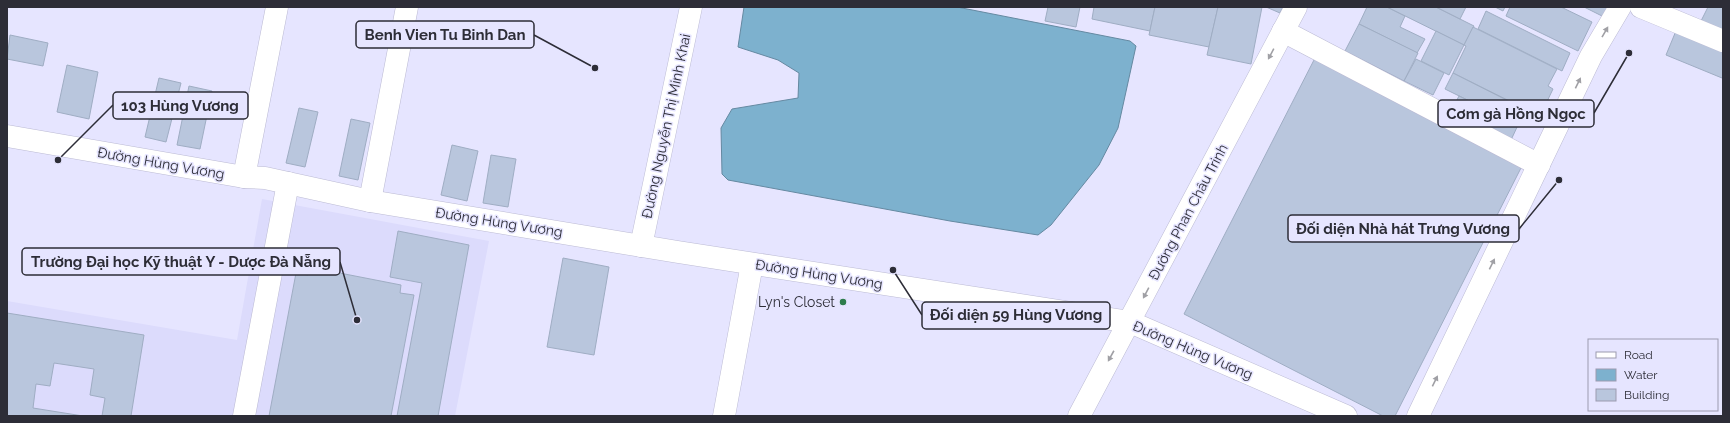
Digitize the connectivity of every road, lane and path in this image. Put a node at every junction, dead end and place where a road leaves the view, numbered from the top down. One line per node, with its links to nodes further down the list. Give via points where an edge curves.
1 (277, 7): 11 (street, Đường Hùng Vương)
2 (407, 7): 13 (street)
3 (691, 7): 14 (street, Đường Nguyễn Thị Minh Khai)
4 (1296, 7): 7 (street, Đường Phan Châu Trinh)
5 (1620, 7): 10 (street, one-way to 5, via 1591,56)
6 (1641, 7): 8 (street)
7 (1283, 31): 10 (street); 16 (street, Đường Phan Châu Trinh, one-way to 16)
8 (1723, 41)
9 (7, 136): 11 (street, Đường Hùng Vương)
10 (1539, 165): 21 (street, one-way to 10)
11 (244, 177): 12 (street, Đường Hùng Vương)
12 (288, 183): 13 (street, Đường Hùng Vương); 17 (street)
13 (370, 201): 14 (street, Đường Hùng Vương)
14 (642, 246): 15 (street, Đường Hùng Vương)
15 (752, 264): 16 (street, Đường Hùng Vương); 18 (street)
16 (1130, 322): 19 (street, Đường Phan Châu Trinh, one-way to 19); 20 (street, Đường Hùng Vương)
17 (244, 416)
18 (724, 416)
19 (1079, 416)
20 (1346, 416)
21 (1418, 416)

